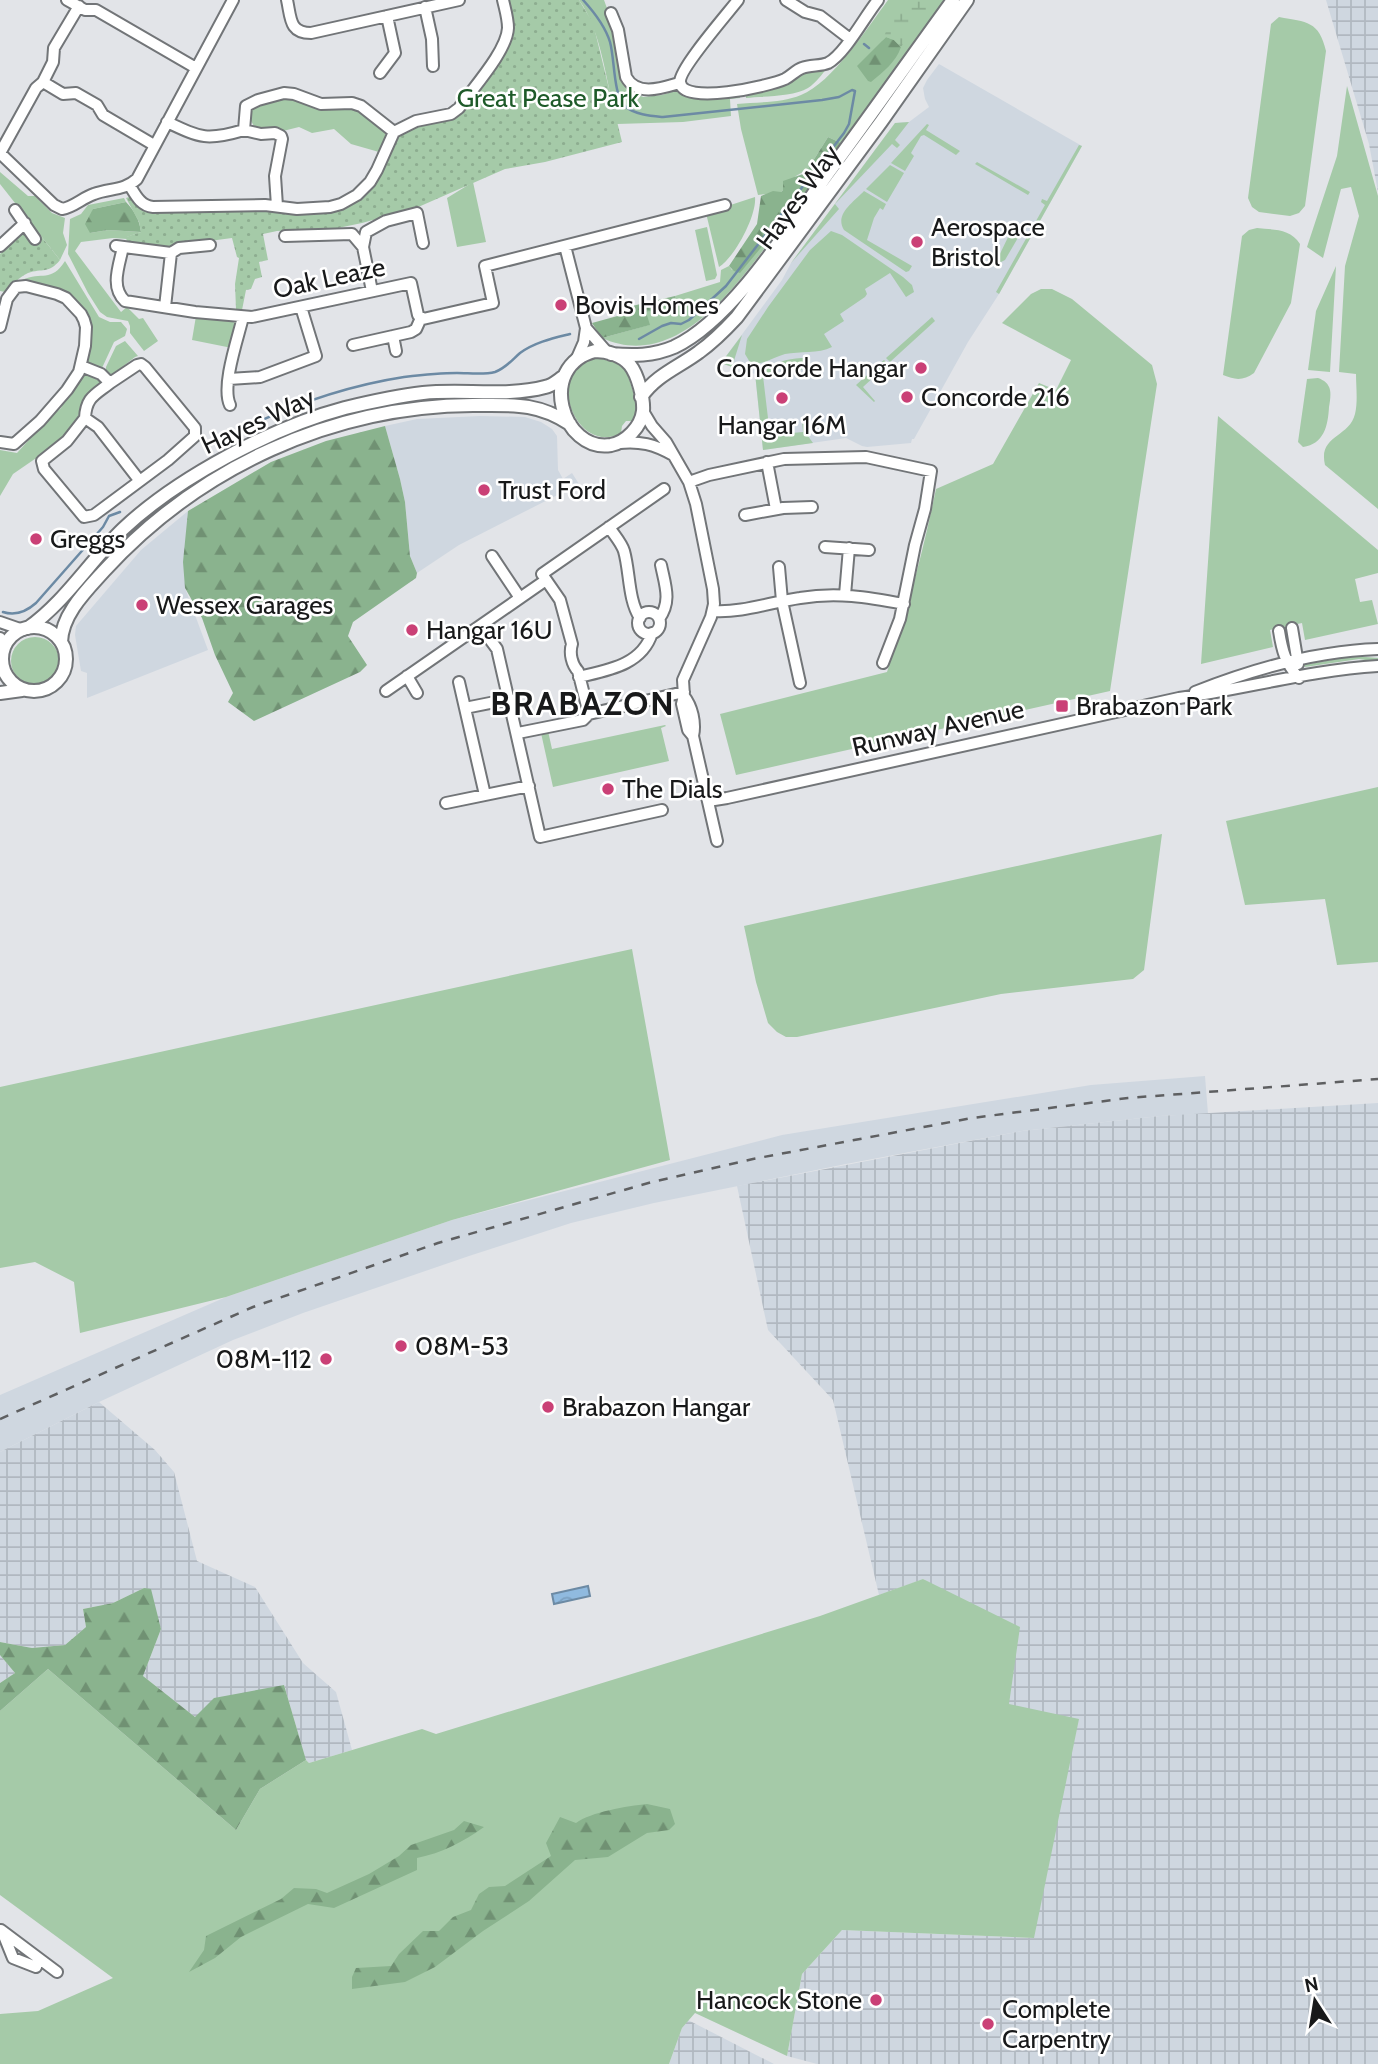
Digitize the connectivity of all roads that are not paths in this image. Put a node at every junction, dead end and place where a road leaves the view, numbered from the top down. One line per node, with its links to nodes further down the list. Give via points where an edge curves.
1 (233, 0): 17 (street)
2 (287, 0): 14 (street, via 292,25 303,33)
3 (459, 0): 11 (street)
4 (503, 0): 23 (street, via 508,31 504,44 459,108)
5 (738, 0): 20 (street, via 689,64)
6 (786, 0): 12 (street)
7 (877, 0): 15 (street)
8 (953, 0): 50 (street, Hayes Way, via 733,299 675,346 643,355)
9 (967, 0): 57 (street, Hayes Way, via 737,317 701,351 657,378)
10 (75, 3): 17 (street, via 96,10); 19 (street)
11 (420, 5): 14 (street); 16 (street, via 432,39)
12 (803, 5): 15 (street)
13 (611, 13): 20 (street, via 629,83 643,90)
14 (387, 16): 18 (street, via 395,53)
15 (850, 39): 20 (street, via 828,63 799,69 766,86 700,93 682,88)
16 (433, 66)
17 (196, 68): 21 (street)
18 (380, 73)
19 (43, 82): 24 (street, via 63,94 76,93 97,105 103,115); 25 (street)
20 (680, 83)
21 (167, 122): 22 (street, via 211,138); 24 (street)
22 (244, 130): 23 (street, via 246,106 284,93 321,104 361,106); 28 (street, via 281,136 275,176)
23 (394, 132): 28 (street, via 377,170 349,201 330,207)
24 (155, 145): 26 (street)
25 (0, 153): 26 (street, via 62,209 95,193)
26 (130, 186): 28 (street, via 148,207)
27 (725, 205): 36 (street)
28 (277, 206)
29 (15, 210): 30 (street)
30 (25, 223): 32 (street); 35 (street)
31 (285, 236): 37 (street, via 352,233)
32 (35, 239)
33 (423, 243): 37 (street, via 417,213 366,232)
34 (210, 245): 38 (street)
35 (0, 246)
36 (565, 246): 44 (street, via 485,266 493,303); 46 (street)
37 (363, 247): 39 (street)
38 (171, 253): 41 (street); 41 (street, Oak Leaze, via 119,247 118,295 125,301)
39 (372, 291): 42 (street, Oak Leaze); 44 (street, Oak Leaze, via 411,283)
40 (3, 298): 45 (street); 52 (street, via 16,287 26,286 57,294 73,304 86,327)
41 (165, 307): 43 (street, Oak Leaze)
42 (301, 307): 43 (street, Oak Leaze); 54 (street, via 316,356 260,377)
43 (243, 317): 54 (street)
44 (421, 318): 47 (street, via 416,329)
45 (0, 327)
46 (586, 328): 50 (street); 51 (street)
47 (393, 337): 48 (street); 49 (street)
48 (353, 345)
49 (396, 351)
50 (608, 352): 51 (street); 57 (street, via 629,364)
51 (576, 358): 53 (street)
52 (81, 366): 56 (street); 62 (street, via 67,390 20,440)
53 (563, 377): 61 (street, via 562,400); 90 (street, Hayes Way, via 546,387 523,391 390,398 313,417 273,434 157,501 124,528 44,617)
54 (229, 381): 55 (street); 58 (street)
55 (216, 382)
56 (110, 383): 60 (street, via 89,399); 66 (street, via 141,364 195,429 190,441)
57 (641, 397): 59 (street)
58 (230, 405)
59 (643, 411): 63 (street, via 633,432); 64 (street)
60 (85, 418): 66 (street, via 98,427); 66 (street, via 42,461 81,514 94,515)
61 (570, 424): 63 (street, via 594,444); 93 (street, Hayes Way, via 546,410 521,405 461,405 359,419 278,446 233,467 155,521 90,586 66,620)
62 (0, 442)
63 (616, 443): 64 (street, via 653,444)
64 (676, 456): 67 (street)
65 (767, 462): 67 (street); 70 (street); 83 (street, via 866,457 931,471)
66 (139, 480)
67 (689, 482): 84 (street, via 712,580)
68 (664, 489): 72 (street)
69 (812, 507): 70 (street)
70 (776, 509): 71 (street)
71 (745, 515)
72 (609, 527): 79 (street, via 542,574); 85 (street, via 624,549 632,599)
73 (825, 547): 74 (street)
74 (849, 548): 75 (street); 80 (street)
75 (869, 550)
76 (492, 556): 81 (street)
77 (661, 565): 86 (street, via 668,598)
78 (779, 567): 82 (street)
79 (546, 580): 81 (street); 100 (street, via 562,605)
80 (845, 595): 82 (street); 83 (street)
81 (520, 598): 88 (street)
82 (782, 601): 84 (street); 103 (street)
83 (904, 604): 97 (street)
84 (713, 611): 108 (street, via 686,672)
85 (640, 618): 86 (street, via 648,612); 92 (street, via 640,628)
86 (659, 619): 92 (street, via 659,627)
87 (0, 622): 90 (street)
88 (480, 626): 99 (street); 110 (street, via 497,649)
89 (1292, 628): 96 (street)
90 (25, 629): 93 (street, via 43,629); 95 (street, via 9,639)
91 (1279, 631): 96 (street, via 1282,650)
92 (652, 633): 100 (street, via 635,657)
93 (61, 642): 104 (street, via 65,666 59,680 44,689)
94 (1378, 649): 96 (street, Runway Avenue)
95 (1, 652): 104 (street, via 7,678)
96 (1292, 661): 101 (street); 109 (street, Runway Avenue)
97 (883, 663)
98 (1378, 666): 101 (street, Runway Avenue)
99 (407, 676): 105 (street); 107 (street)
100 (579, 677): 112 (street)
101 (1299, 678): 109 (street, Runway Avenue)
102 (459, 682): 111 (street)
103 (800, 683)
104 (23, 690): 106 (street)
105 (386, 691)
106 (0, 692)
107 (417, 693)
108 (684, 694): 112 (street); 116 (street)
109 (1179, 698): 116 (street, Runway Avenue)
110 (510, 699): 111 (street); 113 (street)
111 (465, 708): 115 (street)
112 (589, 713): 113 (street, via 583,720)
113 (518, 733): 114 (street)
114 (529, 786): 115 (street); 118 (street, via 540,837)
115 (485, 795): 117 (street)
116 (708, 801): 119 (street)
117 (446, 803)
118 (662, 810)
119 (717, 841)
120 (1, 1929): 121 (street, via 13,1958); 122 (street)
121 (36, 1966)
122 (57, 1972)

